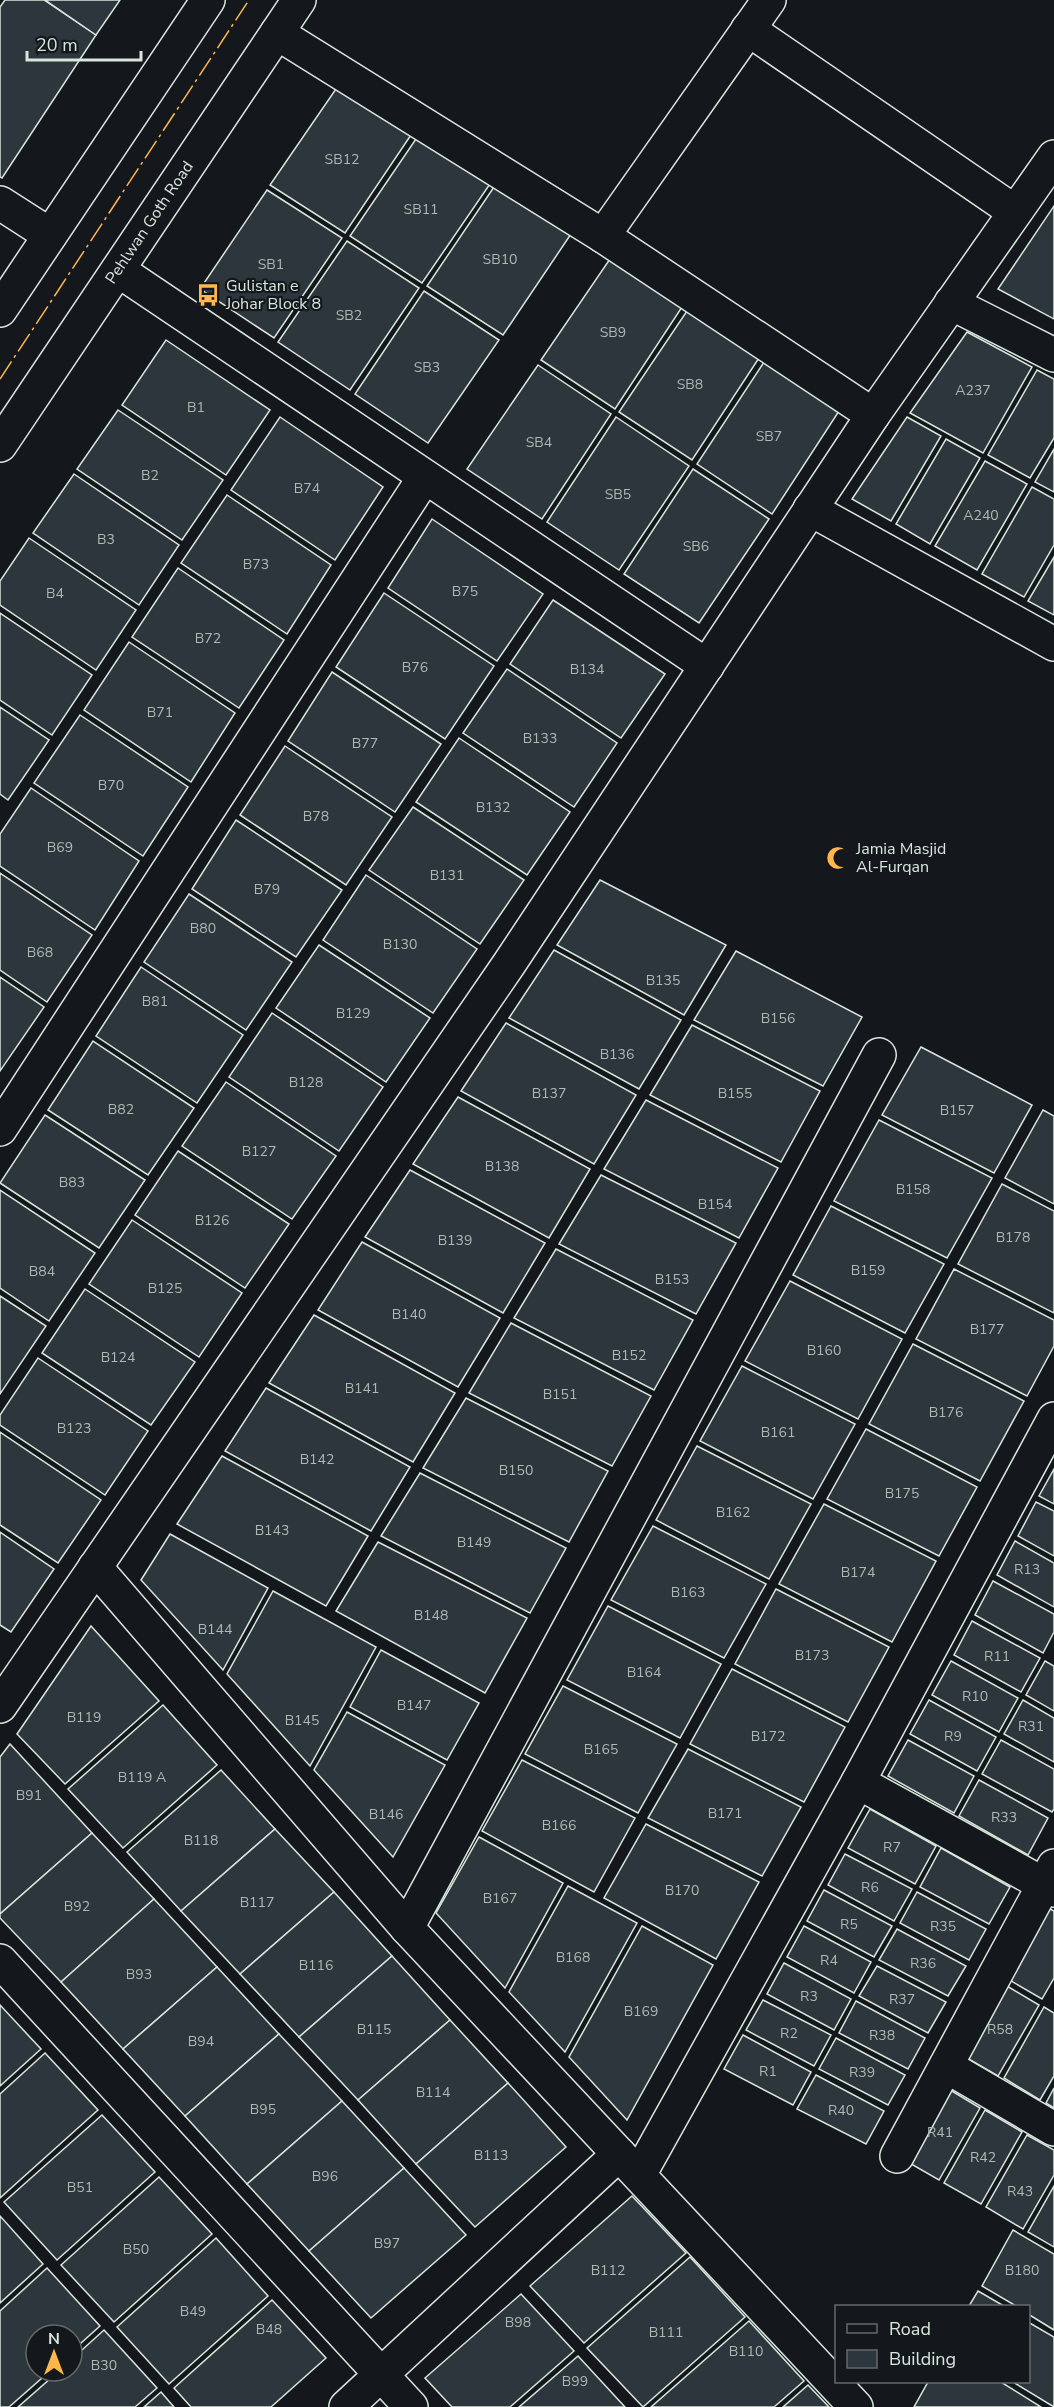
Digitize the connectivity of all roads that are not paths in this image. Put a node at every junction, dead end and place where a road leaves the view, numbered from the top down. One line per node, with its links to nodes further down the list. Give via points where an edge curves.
1 (208, 0): 9 (street)
2 (299, 0): 5 (street, Pehlwan Goth Road)
3 (769, 0): 4 (street)
4 (748, 29): 8 (street); 10 (street)
5 (277, 33): 10 (street); 11 (street, Pehlwan Goth Road)
6 (1054, 157): 8 (street)
7 (0, 202): 9 (street)
8 (1015, 212): 12 (street)
9 (50, 234): 13 (street)
10 (603, 236): 15 (street)
11 (118, 270): 16 (street, Pehlwan Goth Road); 17 (street)
12 (951, 303): 14 (street); 15 (street)
13 (0, 310)
14 (1054, 355)
15 (873, 415): 18 (street)
16 (0, 444)
17 (424, 478): 20 (street); 22 (street)
18 (810, 509): 19 (street); 20 (street)
19 (1054, 644)
20 (706, 666): 24 (street, via 502,973)
21 (879, 1055): 28 (street)
22 (0, 1129)
23 (1054, 1419): 26 (street)
24 (94, 1567): 25 (street); 28 (street)
25 (0, 1706)
26 (858, 1782): 27 (street); 33 (street)
27 (1051, 1880): 30 (street)
28 (407, 1928): 33 (street)
29 (0, 1962): 34 (street)
30 (946, 2066): 31 (street); 32 (street)
31 (1054, 2129)
32 (897, 2156)
33 (629, 2165): 34 (street); 37 (street)
34 (381, 2374): 35 (street); 36 (street)
35 (346, 2407)
36 (411, 2407)
37 (856, 2407)

